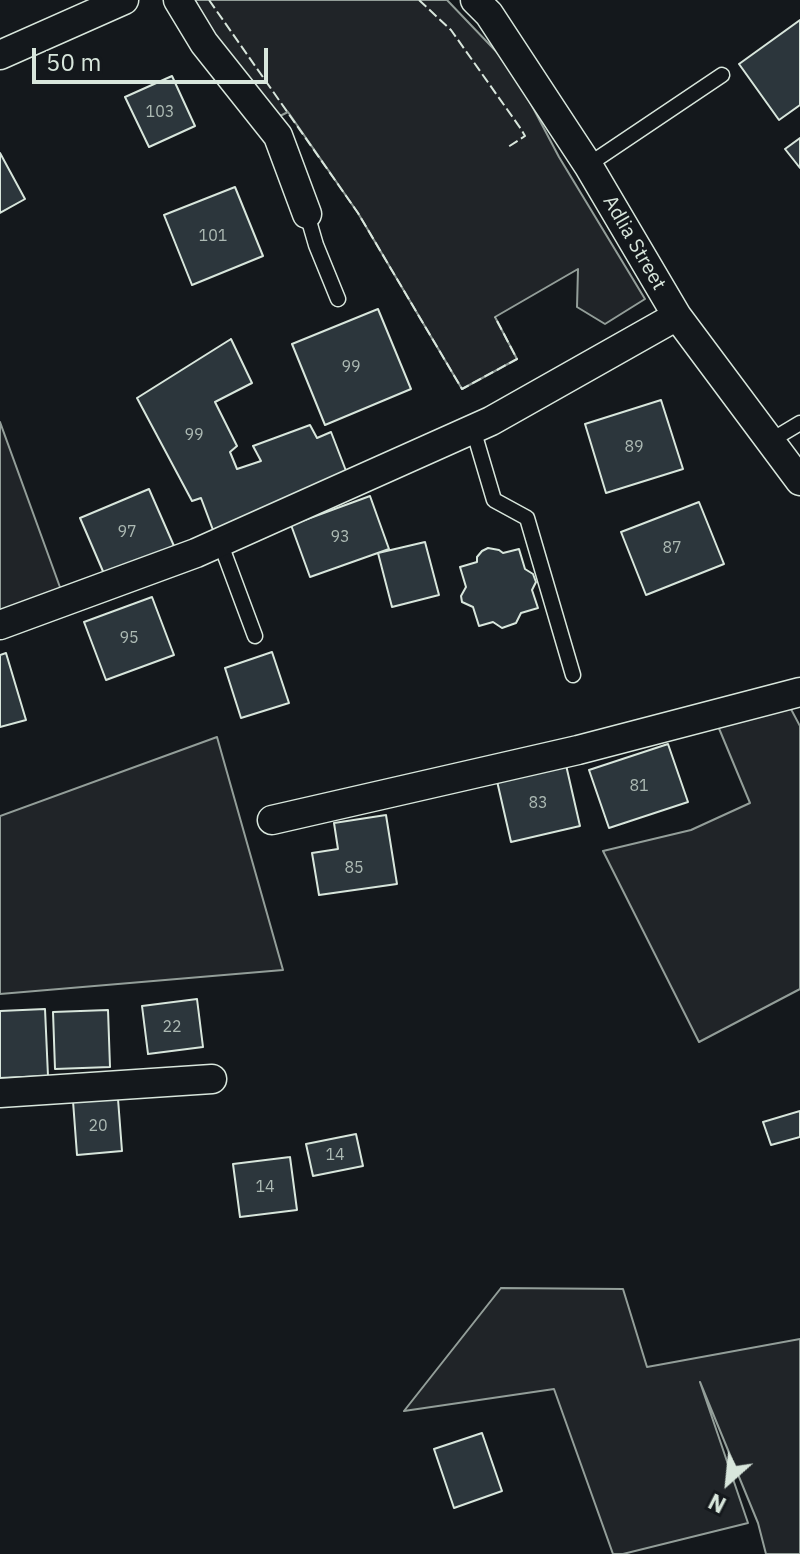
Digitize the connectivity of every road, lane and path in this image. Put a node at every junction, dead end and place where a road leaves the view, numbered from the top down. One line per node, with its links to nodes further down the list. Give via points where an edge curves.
1 (124, 0): 4 (street)
2 (178, 0): 7 (street, via 204,43 278,136)
3 (475, 0): 6 (street, Adlia Street)
4 (0, 55)
5 (722, 75): 6 (lane)
6 (588, 165): 9 (street, Adlia Street)
7 (307, 214): 8 (lane)
8 (338, 299)
9 (677, 316): 11 (street); 12 (street, Adlia Street)
10 (800, 423): 12 (lane)
11 (473, 429): 14 (street); 17 (lane, via 494,500 527,518)
12 (770, 441): 13 (street, Adlia Street)
13 (800, 481)
14 (220, 542): 15 (street); 16 (lane)
15 (0, 625)
16 (255, 636)
17 (573, 675)
18 (800, 692): 19 (street, via 578,750)
19 (272, 820)
20 (212, 1079): 21 (street)
21 (0, 1093)

